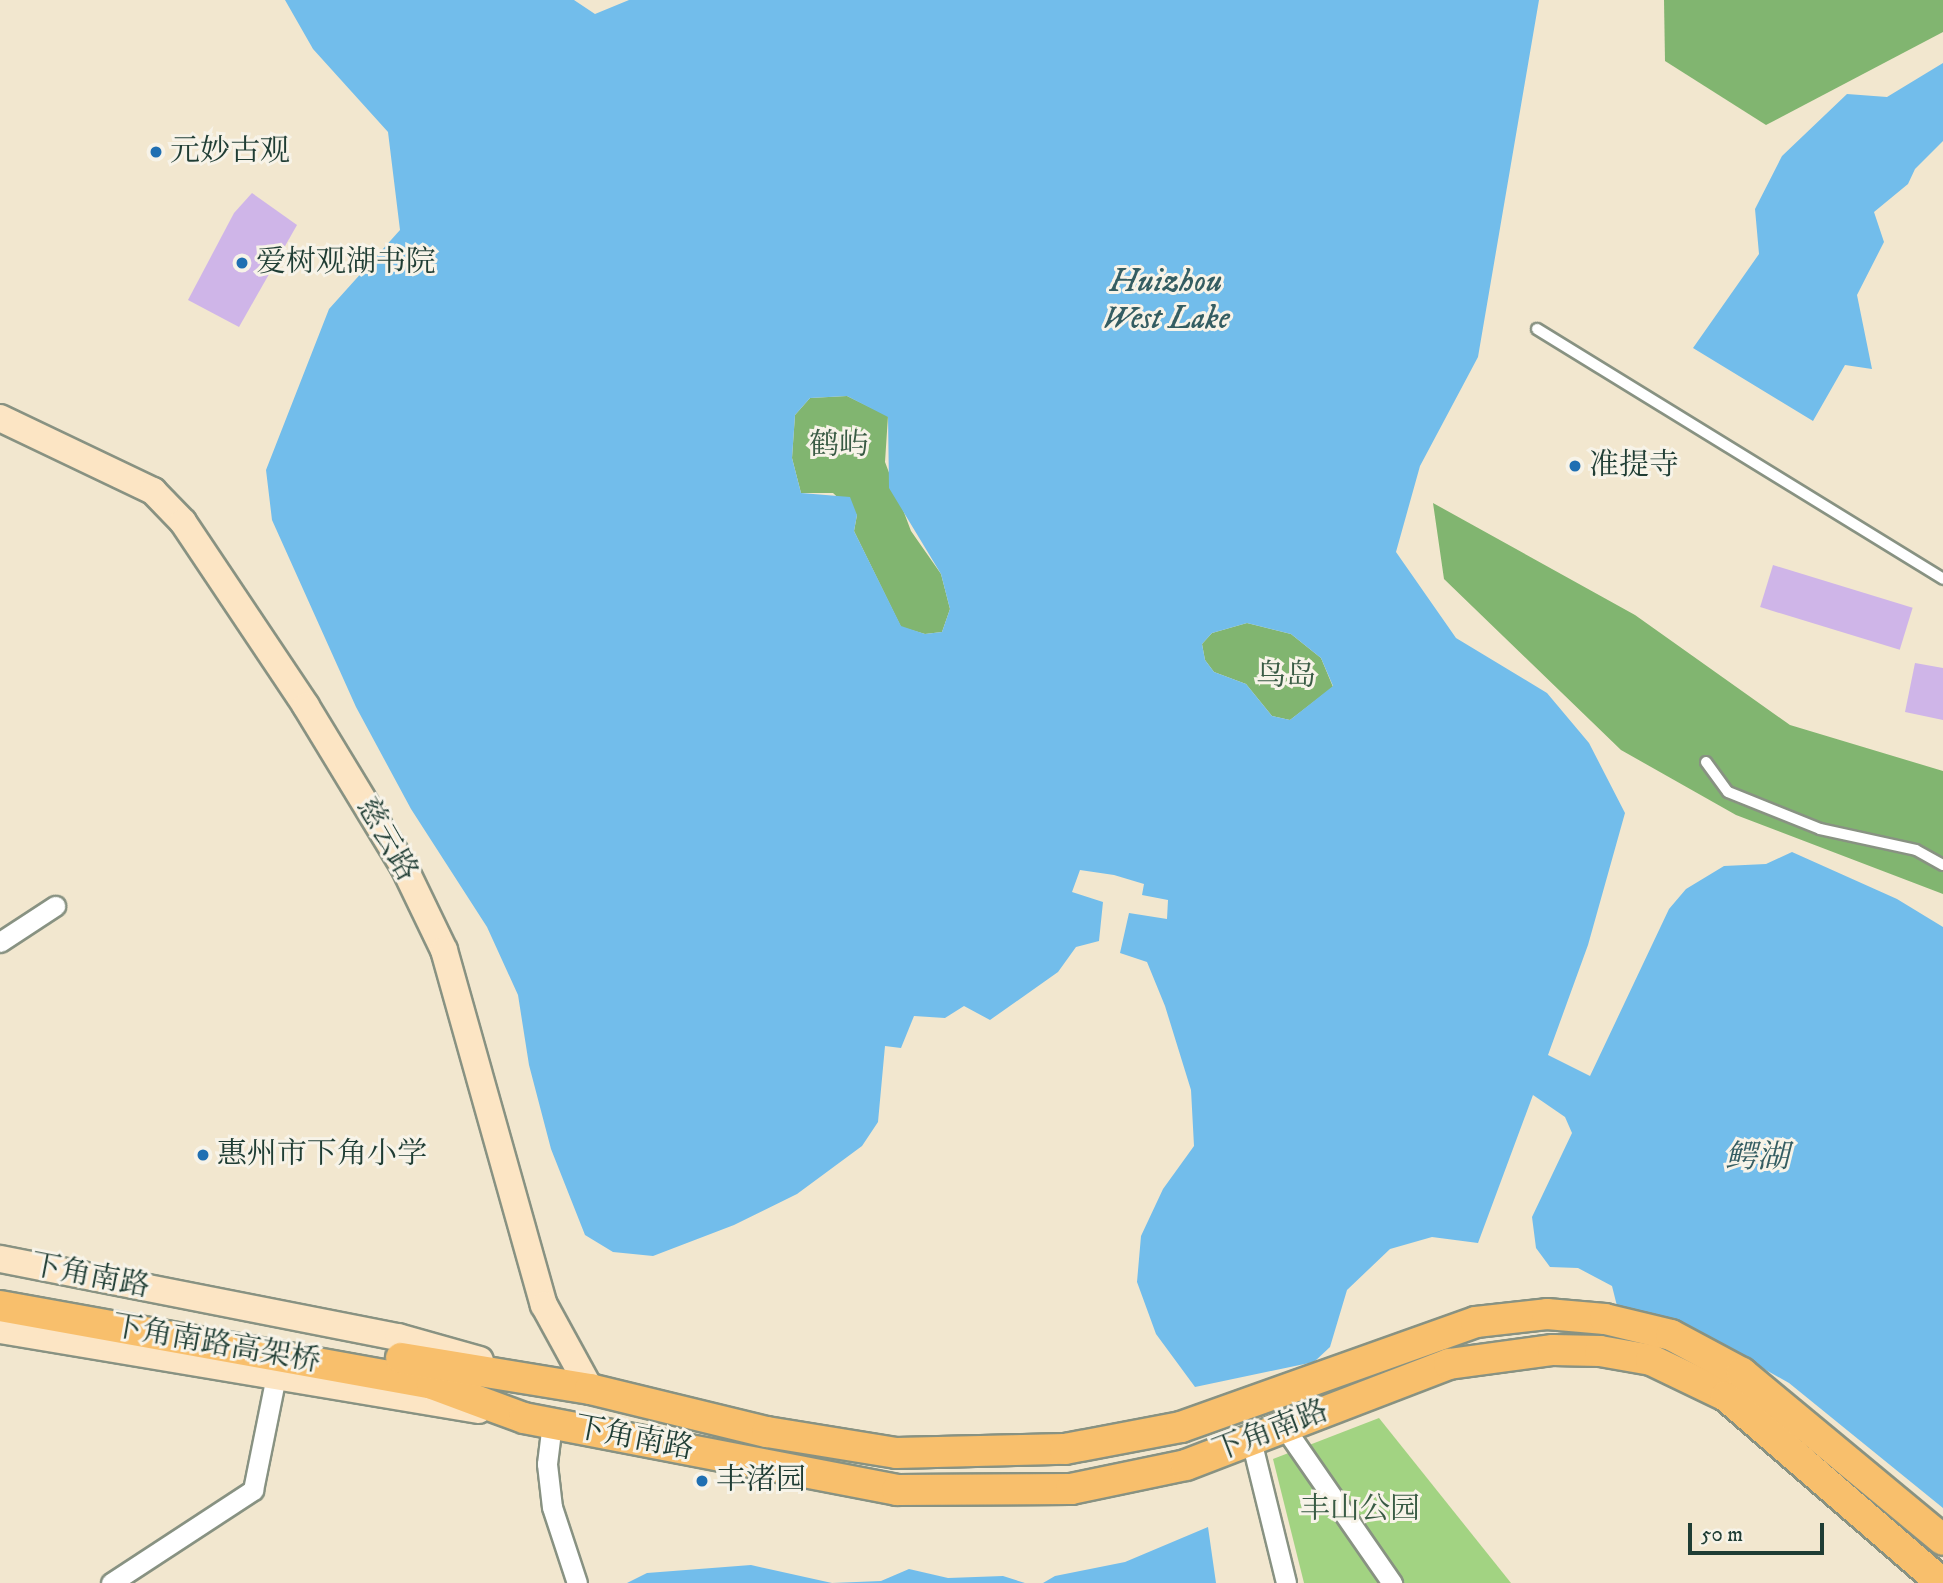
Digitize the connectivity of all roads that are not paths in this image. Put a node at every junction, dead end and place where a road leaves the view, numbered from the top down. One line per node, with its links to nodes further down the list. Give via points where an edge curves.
1 (1537, 329): 3 (lane)
2 (0, 418): 16 (main road, 慈云路, via 153,491 183,522 404,867 444,950 544,1305)
3 (1943, 579)
4 (1706, 762): 5 (lane, via 1728,792 1820,829 1916,850)
5 (1943, 865)
6 (55, 906): 7 (street)
7 (0, 942)
8 (0, 1240): 10 (main road)
9 (0, 1259): 10 (main road, 下角南路)
10 (49, 1269): 16 (main road, 下角南路, via 398,1337)
11 (0, 1286): 14 (main road, 下角南路高架桥)
12 (0, 1306): 14 (main road, 下角南路高架桥)
13 (0, 1330): 15 (main road, 下角南路)
14 (431, 1374): 16 (main road, 下角南路); 17 (main road, 下角南路)
15 (276, 1376): 17 (main road, 下角南路); 22 (street, via 253,1490)
16 (590, 1390): 20 (main road, 下角南路, via 768,1432 897,1453 1065,1449 1181,1427 1476,1322 1547,1314 1605,1319 1671,1335 1742,1373)
17 (538, 1420): 19 (main road, 下角南路, via 897,1490 1071,1489 1186,1465); 21 (street, via 552,1507)
18 (1284, 1427): 19 (main road, 下角南路); 24 (street); 25 (main road, 下角南路, via 1449,1364 1487,1357 1553,1349 1651,1360 1726,1396)
19 (1251, 1440): 23 (street)
20 (1943, 1540)
21 (575, 1578)
22 (111, 1583)
23 (1286, 1583)
24 (1392, 1583)
25 (1942, 1583)

